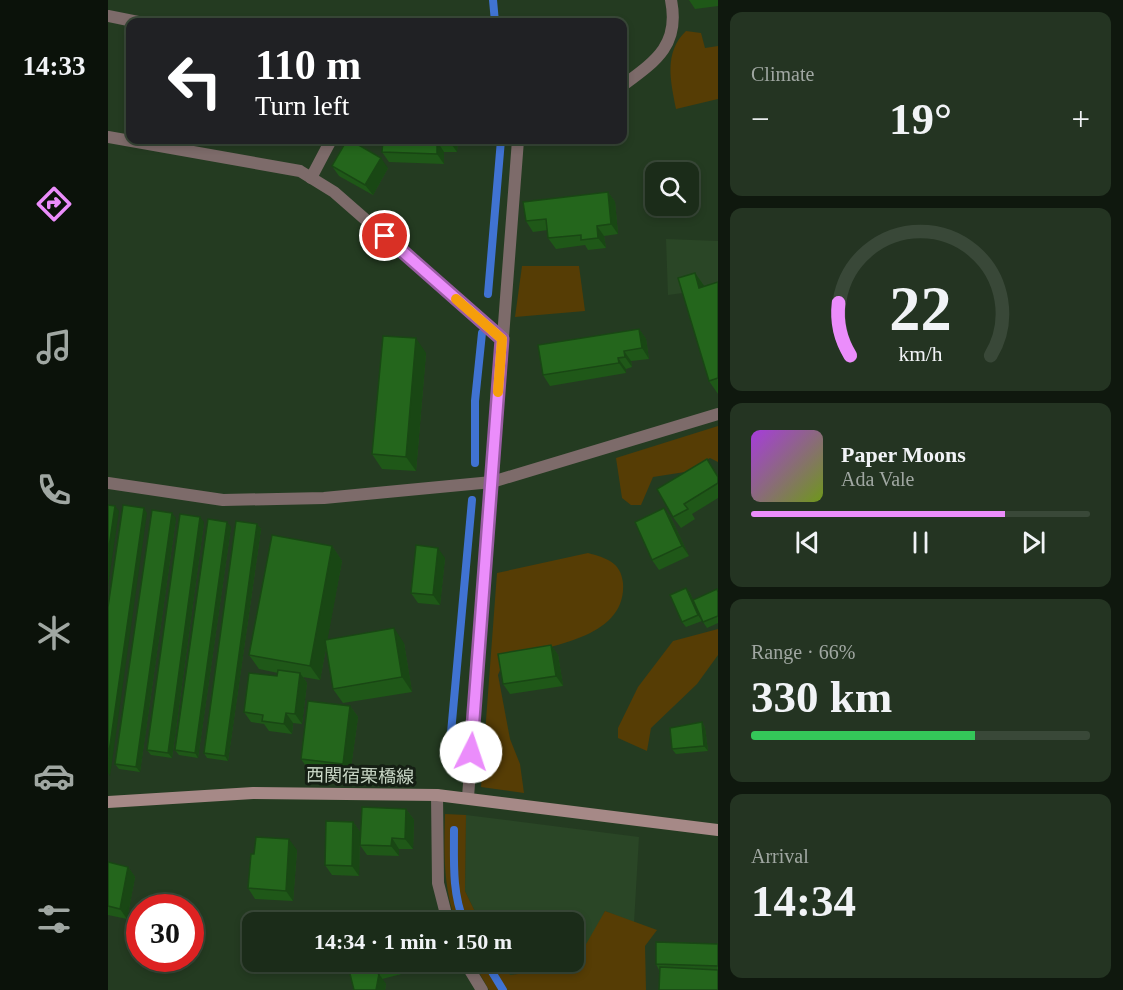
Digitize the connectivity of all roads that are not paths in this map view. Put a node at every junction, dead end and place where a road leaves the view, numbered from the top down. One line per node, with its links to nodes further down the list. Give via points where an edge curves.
1 (671, 0): 4 (street, via 675,20 668,45)
2 (108, 16): 3 (street)
3 (126, 20)
4 (627, 82)
5 (108, 137): 6 (street)
6 (126, 140)
7 (148, 144): 10 (street, via 300,171)
8 (329, 144): 10 (street)
9 (518, 144): 11 (street)
10 (311, 178): 11 (street, via 334,192)
11 (502, 339): 13 (street)
12 (718, 414): 13 (street)
13 (492, 482): 14 (street, via 324,498 223,500); 16 (street)
14 (108, 483)
15 (438, 795): 16 (main road, 西関宿栗橋線); 17 (main road, 西関宿栗橋線, via 253,793); 19 (street, via 438,883)
16 (468, 797): 18 (main road, 西関宿栗橋線)
17 (108, 802)
18 (718, 830)
19 (445, 912)
20 (471, 972): 21 (street)
21 (482, 990)

